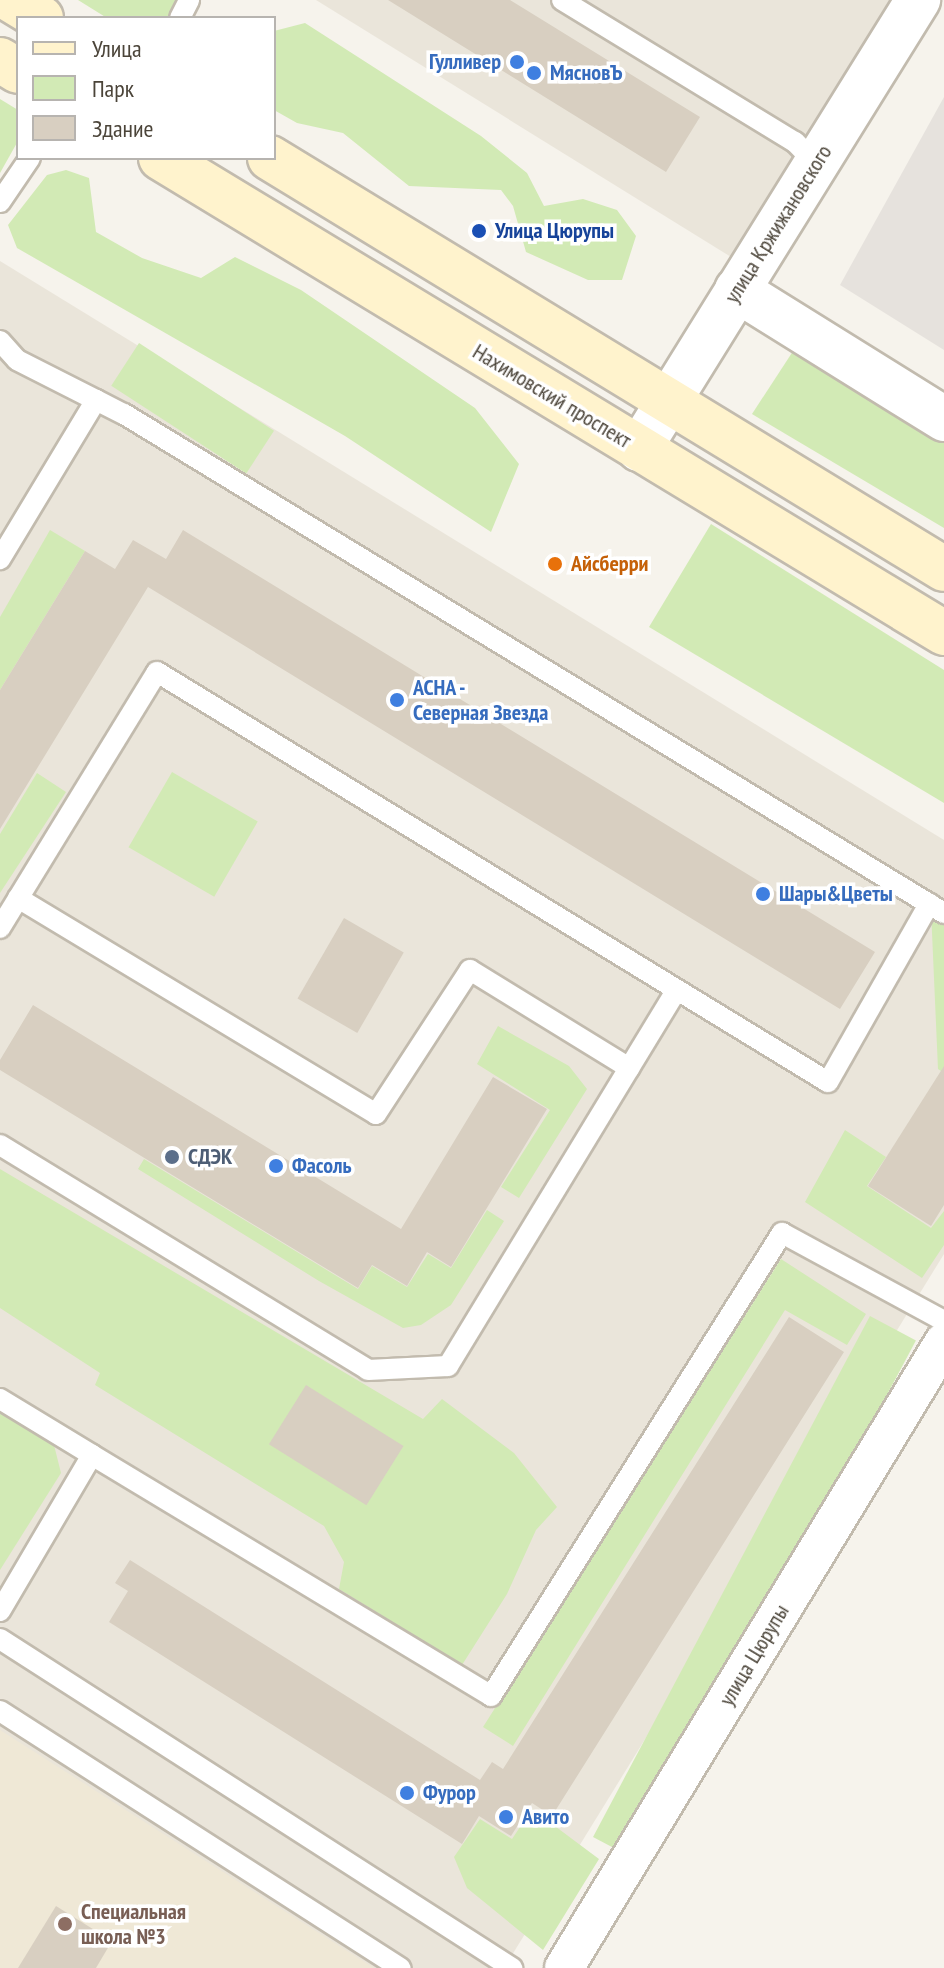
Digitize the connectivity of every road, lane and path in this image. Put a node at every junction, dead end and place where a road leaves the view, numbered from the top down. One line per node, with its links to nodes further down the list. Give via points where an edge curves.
1 (11, 0): 4 (main road)
2 (562, 0): 8 (lane, via 795,142)
3 (918, 0): 8 (street, улица Кржижановского)
4 (38, 16)
5 (29, 160): 9 (lane)
6 (164, 160): 15 (main road, Нахимовский проспект)
7 (273, 160): 13 (main road)
8 (816, 164): 10 (street, улица Кржижановского)
9 (0, 202)
10 (737, 290): 13 (street, улица Кржижановского); 14 (street)
11 (0, 341): 12 (lane, via 17,360)
12 (96, 400): 16 (lane); 20 (lane)
13 (668, 402): 15 (street, улица Кржижановского); 17 (main road)
14 (944, 419)
15 (639, 449): 18 (main road, Нахимовский проспект)
16 (0, 559)
17 (944, 569)
18 (944, 633)
19 (18, 898): 21 (lane); 22 (lane, via 157,672); 23 (lane, via 376,1114 470,970)
20 (936, 909): 22 (lane, via 828,1082)
21 (0, 928)
22 (677, 990): 23 (lane)
23 (629, 1068): 24 (lane, via 448,1366 368,1370)
24 (0, 1145)
25 (944, 1321): 28 (lane, via 782,1233 491,1696)
26 (944, 1342): 34 (street, улица Цюрупы)
27 (0, 1399): 28 (lane)
28 (92, 1455): 29 (lane)
29 (0, 1611)
30 (0, 1639): 33 (lane)
31 (0, 1711): 32 (lane)
32 (401, 1968)
33 (512, 1968)
34 (564, 1968)

